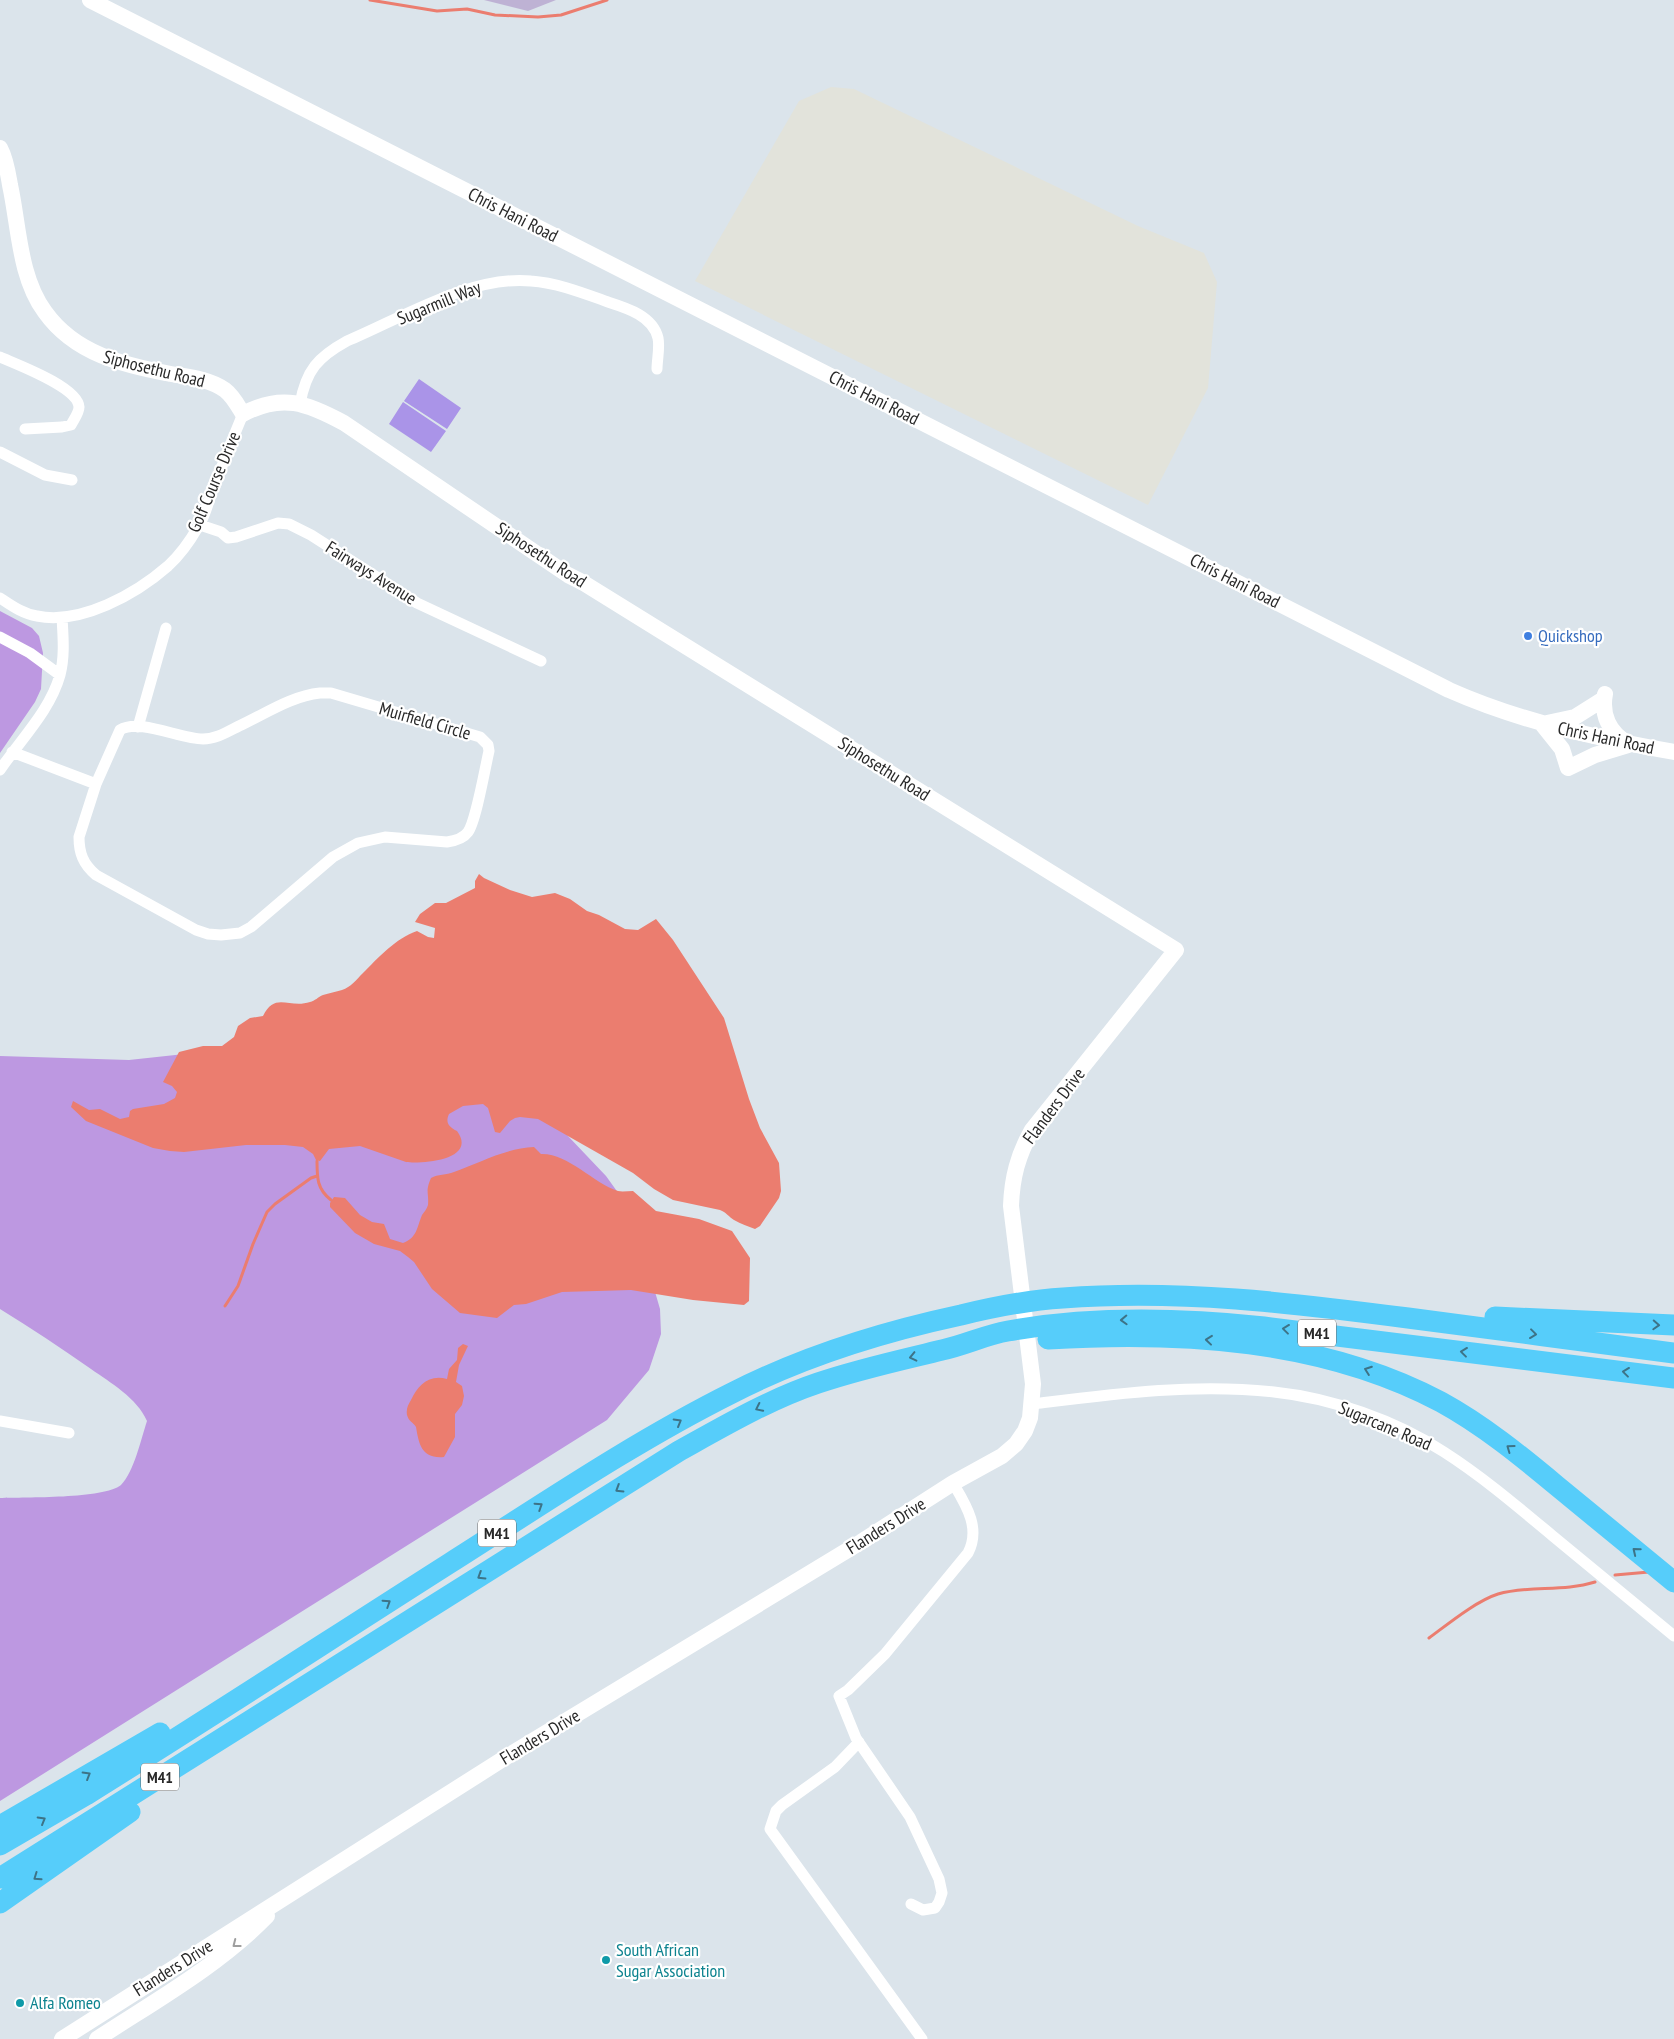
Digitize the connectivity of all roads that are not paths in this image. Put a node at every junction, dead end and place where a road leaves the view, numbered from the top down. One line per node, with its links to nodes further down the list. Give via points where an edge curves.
1 (90, 0): 17 (street, Chris Hani Road, via 1449,690)
2 (0, 148): 6 (street, Siphosethu Road, via 8,170 29,281 45,313 88,351 131,366 211,383 225,390)
3 (0, 357): 7 (street, via 62,385 79,404 71,424)
4 (657, 369): 5 (street, Sugarmill Way, via 658,339 650,324 639,314 556,284 505,280 466,289 347,340 316,362 304,385)
5 (300, 404): 6 (street, Siphosethu Road, via 270,403); 24 (street, Siphosethu Road, via 344,423 568,575)
6 (243, 414): 10 (street, Golf Course Drive)
7 (25, 429)
8 (0, 452): 9 (street, via 44,475)
9 (72, 480)
10 (200, 525): 12 (street, Golf Course Drive, via 185,547 148,581 97,609); 15 (street, Fairways Avenue, via 228,538 278,523 289,524 417,603)
11 (0, 598): 12 (street, Golf Course Drive, via 27,614)
12 (62, 617): 16 (street)
13 (166, 628): 18 (street)
14 (0, 636): 16 (street)
15 (541, 661)
16 (60, 675): 20 (street, via 44,708)
17 (1542, 724): 19 (street, Chris Hani Road); 19 (street, via 1562,749 1568,768 1600,753); 19 (street, via 1575,717 1604,697 1604,714 1610,727 1620,738)
18 (138, 727): 23 (street, Muirfield Circle, via 126,726 120,730); 23 (street, Muirfield Circle, via 204,739 220,736 300,696 331,693 480,737 488,745 489,752 471,824 464,836 447,842 385,837 358,843 333,857 251,927 231,935 196,930 96,875 84,864 79,837)
19 (1632, 744): 21 (street, Chris Hani Road)
20 (12, 752): 22 (street); 23 (street)
21 (1674, 752)
22 (0, 770)
23 (96, 784)
24 (1176, 950): 30 (street, Flanders Drive, via 1032,1130 1016,1166 1011,1206 1032,1370)
25 (1363, 1312): 26 (highway, one-way to 26); 28 (highway, M41, one-way to 28); 35 (highway, M41, one-way to 25, via 597,1469 688,1416 795,1364 856,1342 912,1325 1030,1301 1064,1298 1163,1294 1238,1298)
26 (1674, 1325)
27 (960, 1346): 29 (highway, M41, one-way to 27, via 1217,1322 1126,1320 1074,1323 1008,1331); 34 (highway, one-way to 27, via 1485,1430 1442,1403 1367,1370 1284,1350 1184,1338 1076,1338); 37 (highway, M41, one-way to 37, via 818,1383 744,1416 679,1451)
28 (1674, 1353)
29 (1674, 1378)
30 (1033, 1404): 33 (street, Flanders Drive, via 1028,1424 1016,1444 1002,1456); 36 (street, Sugarcane Road, via 1139,1391 1190,1389 1274,1392 1353,1409 1442,1450 1491,1484)
31 (0, 1421): 32 (street)
32 (69, 1433)
33 (953, 1483): 38 (street, via 966,1506 974,1534 973,1543 885,1654 839,1696); 42 (street, Flanders Drive, via 503,1759)
34 (1674, 1582)
35 (362, 1619): 39 (highway, one-way to 35); 40 (highway, M41, one-way to 35, via 86,1796)
36 (1674, 1636)
37 (320, 1677): 41 (highway, M41); 43 (highway, one-way to 43)
38 (859, 1742): 44 (street, via 910,1817 939,1879 942,1893 935,1908 923,1910); 47 (street, via 835,1767 782,1805 776,1811 770,1829)
39 (0, 1826)
40 (0, 1844)
41 (0, 1878)
42 (284, 1899): 45 (street, Flanders Drive); 46 (street, Flanders Drive, one-way to 46, via 253,1930 216,1959)
43 (0, 1903)
44 (911, 1904)
45 (62, 2039)
46 (97, 2039)
47 (922, 2039)

